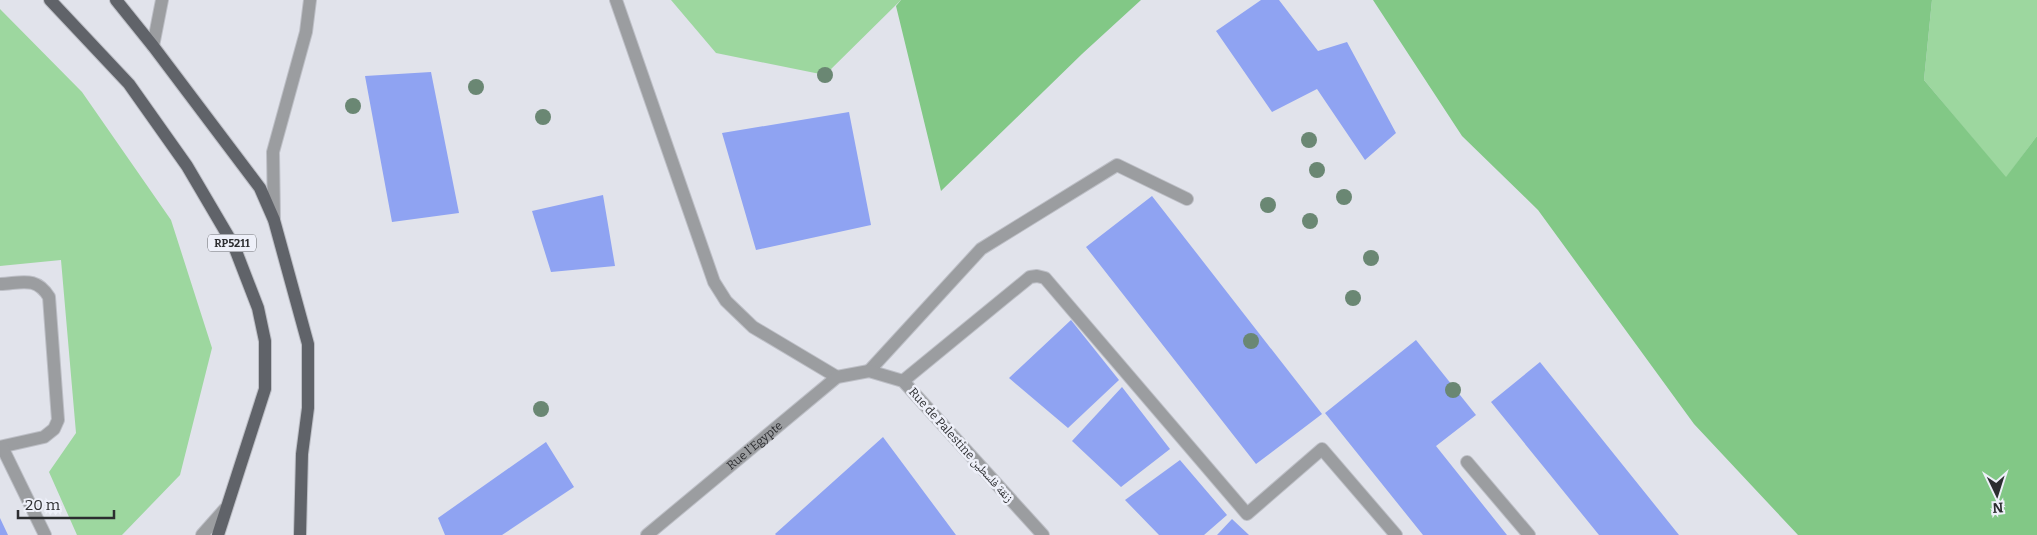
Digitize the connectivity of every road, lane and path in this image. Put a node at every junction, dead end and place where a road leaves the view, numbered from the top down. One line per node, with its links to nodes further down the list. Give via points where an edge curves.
1 (50, 0): 15 (main road, RP5211, via 129,84 187,166 234,246 258,308 265,341 265,388)
2 (116, 0): 6 (main road)
3 (162, 0): 6 (street)
4 (310, 0): 8 (street, via 306,32 273,152)
5 (616, 0): 11 (street, via 714,282 726,301 753,327)
6 (153, 46): 8 (main road, via 260,188)
7 (1187, 198): 10 (street, via 1117,165 980,249)
8 (274, 220): 19 (main road, via 308,344 308,408 302,454)
9 (0, 284): 13 (street, via 34,282 50,297 58,420 54,430 44,437)
10 (869, 372): 11 (street); 12 (street, Rue de Palestine زنقة فلسطين)
11 (837, 377): 20 (street, Rue l'Egypte)
12 (903, 381): 21 (street, Rue de Palestine زنقة فلسطين); 22 (street, via 1030,277 1045,278 1247,514 1322,449)
13 (1, 447): 16 (street)
14 (1467, 462): 23 (street)
15 (225, 510): 17 (street); 18 (main road, RP5211)
16 (44, 535)
17 (202, 535)
18 (218, 535)
19 (300, 535)
20 (647, 535)
21 (1043, 535)
22 (1396, 535)
23 (1529, 535)

